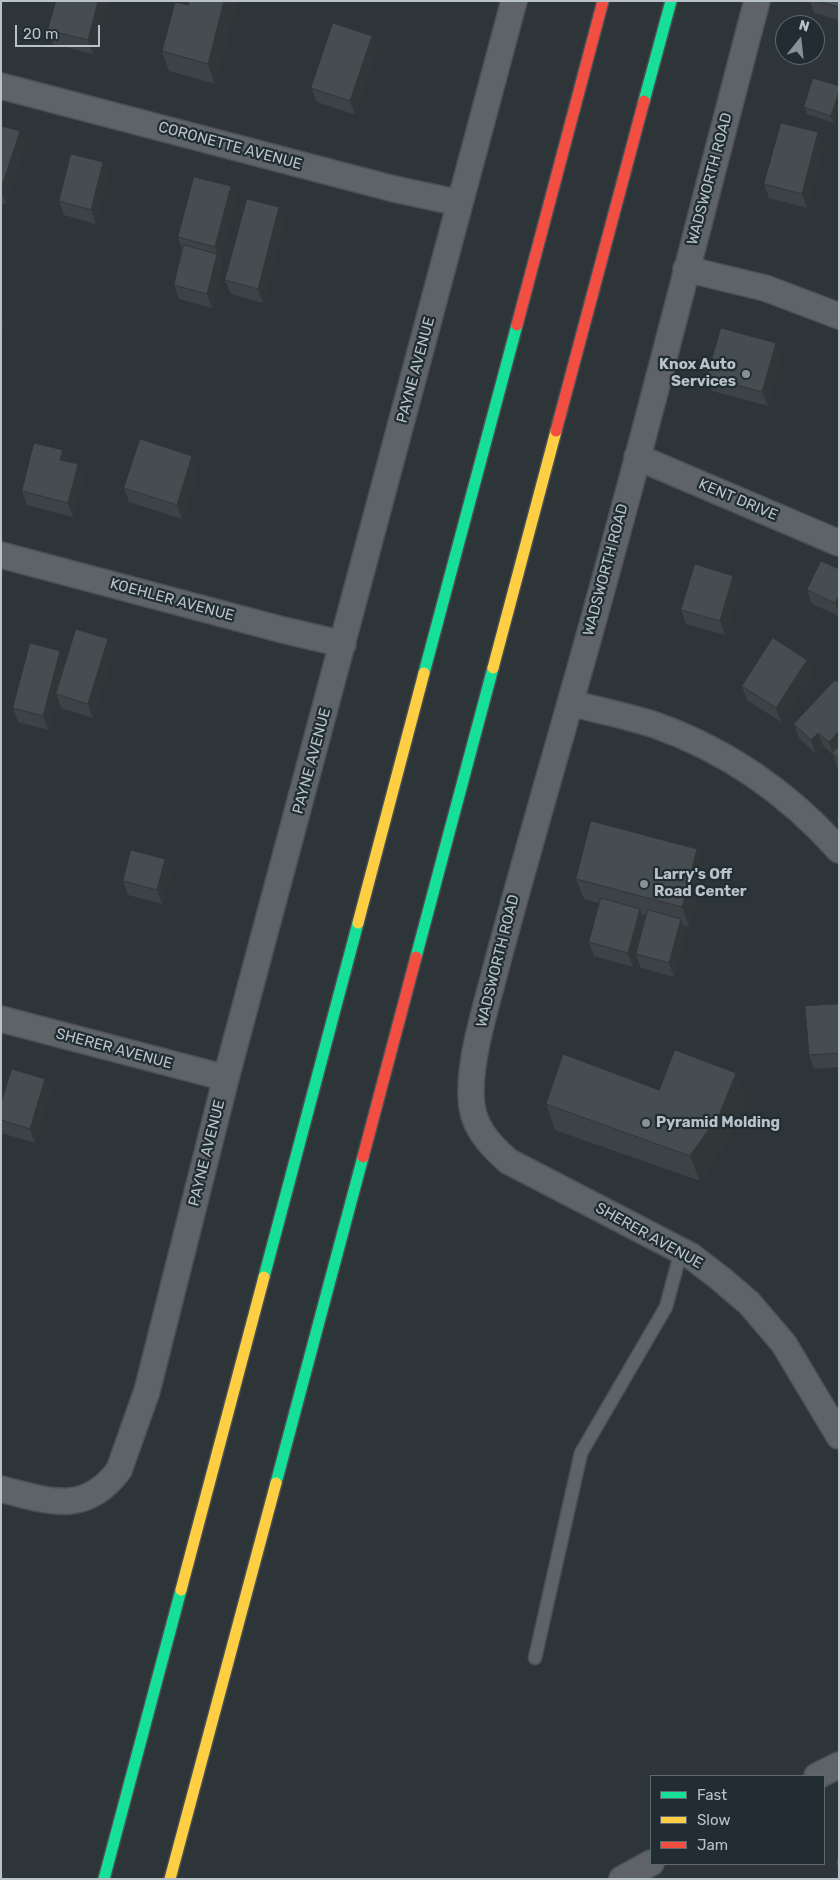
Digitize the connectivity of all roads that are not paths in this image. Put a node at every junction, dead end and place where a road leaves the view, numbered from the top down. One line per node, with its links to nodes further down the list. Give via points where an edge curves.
1 (514, 1): 6 (street, PAYNE AVENUE)
2 (603, 1): 25 (highway)
3 (671, 1): 26 (highway)
4 (757, 1): 7 (street, WADSWORTH ROAD)
5 (1, 86): 6 (street, CORONETTE AVENUE, via 394,189)
6 (460, 203): 12 (street, PAYNE AVENUE)
7 (686, 269): 8 (street, via 765,288); 9 (street, WADSWORTH ROAD)
8 (839, 316)
9 (636, 457): 10 (street, KENT DRIVE); 13 (street, WADSWORTH ROAD)
10 (839, 543)
11 (1, 555): 12 (street, KOEHLER AVENUE)
12 (343, 644): 16 (street, PAYNE AVENUE)
13 (570, 703): 14 (street, via 654,725 702,745 785,797); 17 (street, WADSWORTH ROAD, via 521,873 480,1033 471,1098 474,1116)
14 (839, 850)
15 (1, 1019): 16 (street, SHERER AVENUE)
16 (226, 1078): 20 (street, PAYNE AVENUE, via 147,1390 118,1470 93,1495 72,1502 45,1500)
17 (485, 1139): 18 (street, SHERER AVENUE, via 508,1161)
18 (681, 1251): 19 (street, SHERER AVENUE, via 721,1279 749,1304 778,1338); 21 (lane, via 666,1306 581,1453)
19 (839, 1436)
20 (1, 1489)
21 (535, 1658)
22 (839, 1764): 23 (street)
23 (819, 1775)
24 (650, 1865): 27 (street)
25 (104, 1879)
26 (170, 1879)
27 (622, 1879)

